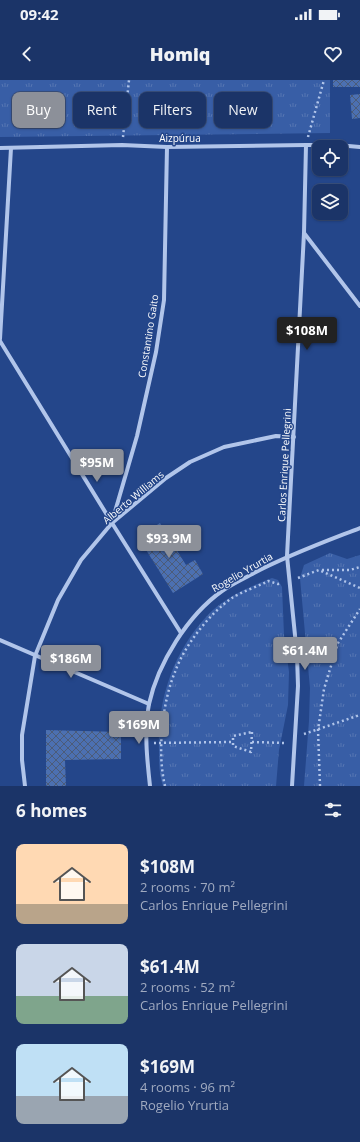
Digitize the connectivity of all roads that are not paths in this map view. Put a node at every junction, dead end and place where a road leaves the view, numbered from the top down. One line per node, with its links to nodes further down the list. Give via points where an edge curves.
1 (306, 145): 2 (street, Aizpúrua); 3 (street, Aizpúrua); 6 (street, Carlos Enrique Pellegrini)
2 (167, 146): 5 (street, Aizpúrua); 10 (street, Constantino Gaito, via 164,300 137,436)
3 (360, 147)
4 (0, 148): 5 (street, Aizpúrua)
5 (11, 148): 8 (street)
6 (304, 233): 7 (street); 9 (street, Carlos Enrique Pellegrini)
7 (360, 306)
8 (0, 340): 10 (street)
9 (294, 437): 10 (street, Alberto Williams, via 276,436 224,447 190,462 166,478); 12 (street, Carlos Enrique Pellegrini)
10 (112, 523): 13 (street); 15 (street, Alberto Williams, via 81,560 58,600)
11 (360, 528): 12 (street, Rogelio Yrurtia)
12 (287, 556): 13 (street, Rogelio Yrurtia, via 222,590 205,604); 19 (street, Carlos Enrique Pellegrini, via 298,686)
13 (181, 633): 16 (street, Rogelio Yrurtia, via 162,670)
14 (0, 640): 15 (street)
15 (34, 656): 16 (street); 17 (street, Alberto Williams, via 22,734)
16 (150, 704): 18 (street, Rogelio Yrurtia, via 146,743)
17 (25, 786)
18 (150, 786)
19 (292, 786)

